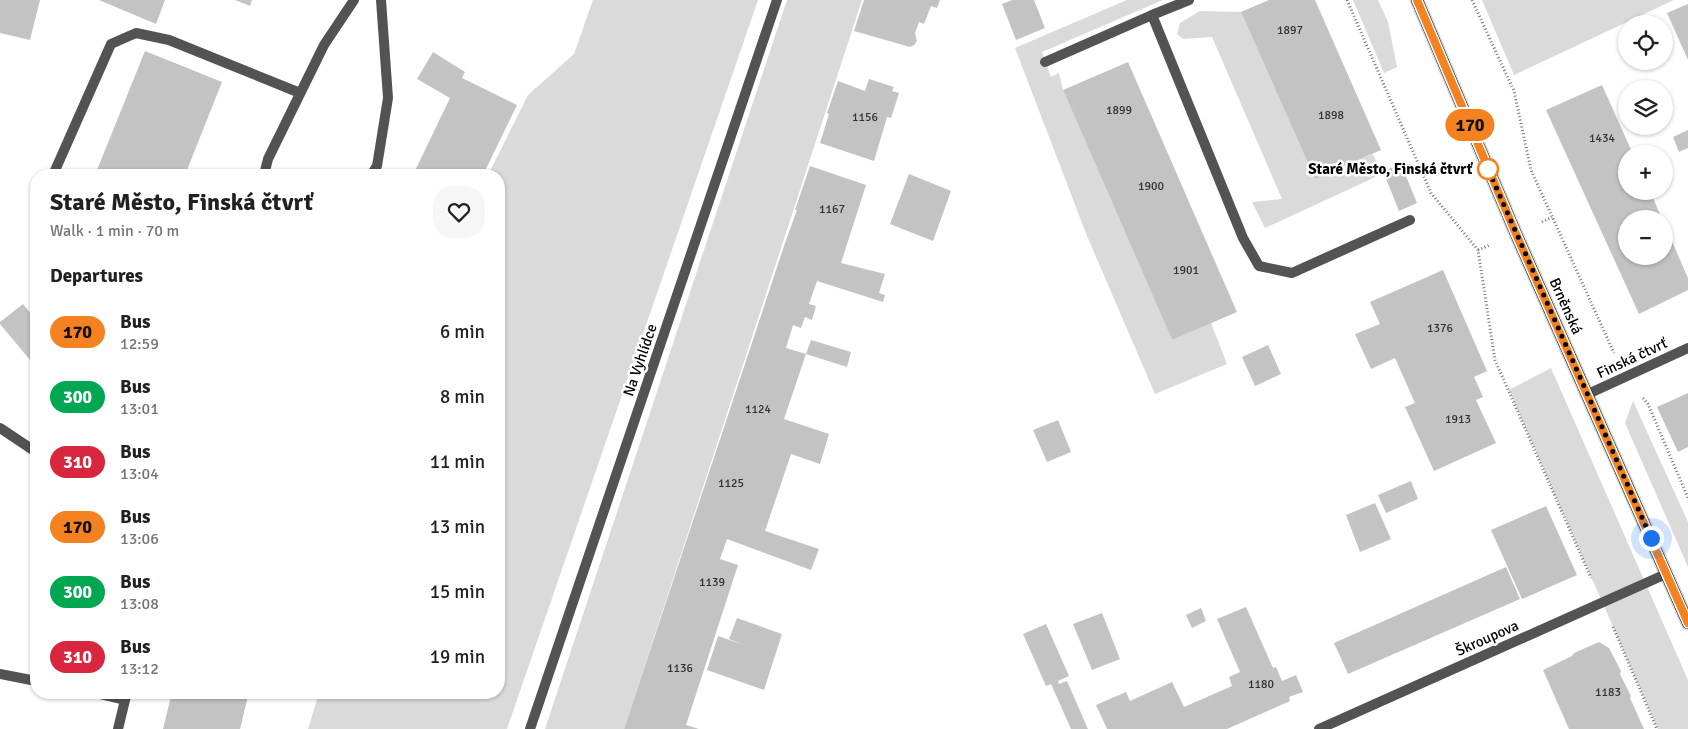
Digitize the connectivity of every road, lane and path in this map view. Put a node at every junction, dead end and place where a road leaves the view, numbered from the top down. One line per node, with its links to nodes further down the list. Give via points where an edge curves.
1 (354, 0): 10 (street, via 324,45)
2 (381, 0): 13 (street, via 388,98)
3 (778, 0): 28 (street, Na Vyhlídce)
4 (1189, 0): 8 (street)
5 (1346, 0): 22 (path, via 1431,193 1478,250 1495,360)
6 (1417, 0): 17 (main road, Brněnská)
7 (1472, 0): 16 (path, via 1514,91 1532,170)
8 (1152, 16): 9 (street); 14 (street, via 1243,238 1259,266 1292,273)
9 (1045, 62)
10 (300, 93): 11 (street, via 169,40 136,33 111,44); 12 (street)
11 (56, 169)
12 (266, 169)
13 (375, 169)
14 (1410, 220)
15 (1688, 348): 16 (street, Finská čtvrť)
16 (1625, 377): 17 (street, Finská čtvrť); 20 (path, via 1648,404)
17 (1588, 394): 21 (main road, Brněnská)
18 (0, 428): 19 (street)
19 (30, 448)
20 (1688, 498)
21 (1666, 574): 22 (street, Škroupova); 23 (main road, Brněnská)
22 (1602, 604): 29 (street, Škroupova); 30 (path)
23 (1688, 623)
24 (0, 674): 25 (street)
25 (30, 680)
26 (125, 699): 27 (street)
27 (118, 729)
28 (530, 729)
29 (1319, 729)
30 (1658, 729)

